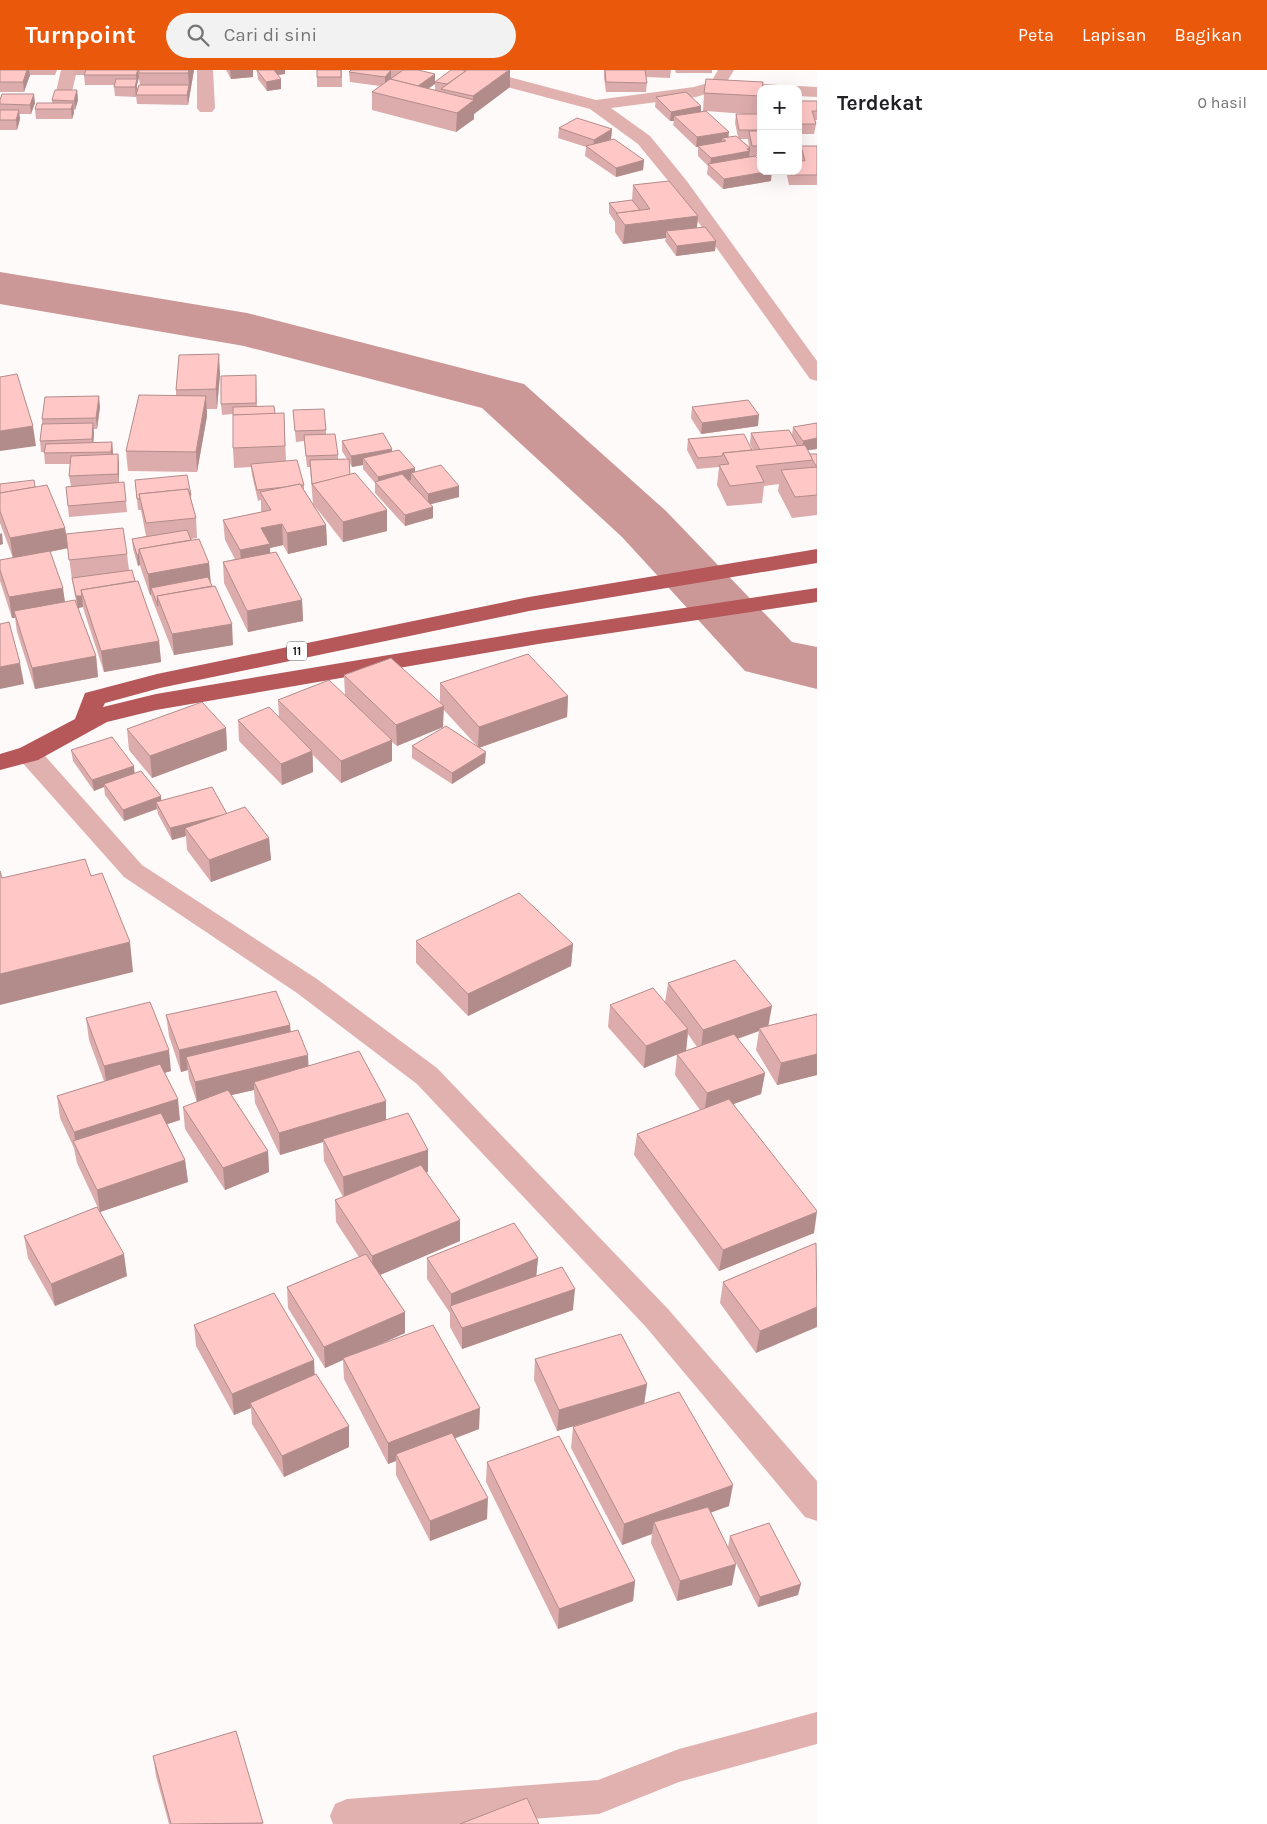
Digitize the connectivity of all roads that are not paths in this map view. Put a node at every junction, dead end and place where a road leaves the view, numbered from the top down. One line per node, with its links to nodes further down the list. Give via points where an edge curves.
1 (69, 70): 9 (street)
2 (205, 70): 11 (street)
3 (464, 70): 10 (street)
4 (726, 70): 5 (street)
5 (717, 85): 6 (street); 10 (street, via 696,92)
6 (757, 88)
7 (802, 91): 8 (street)
8 (817, 92)
9 (63, 96)
10 (596, 105): 12 (street, via 644,140 680,184)
11 (206, 108)
12 (817, 375)
13 (817, 556): 15 (highway, 11, via 529,604 166,679 94,698)
14 (817, 594): 15 (highway, 11, via 538,636 156,702 99,716)
15 (85, 725): 16 (highway, 11)
16 (29, 754): 17 (highway, 11); 18 (street, via 133,871 307,986 426,1076 657,1318)
17 (0, 762)
18 (817, 1506)
19 (817, 1728): 20 (lane, via 720,1752 636,1780 599,1797)
20 (347, 1816)

